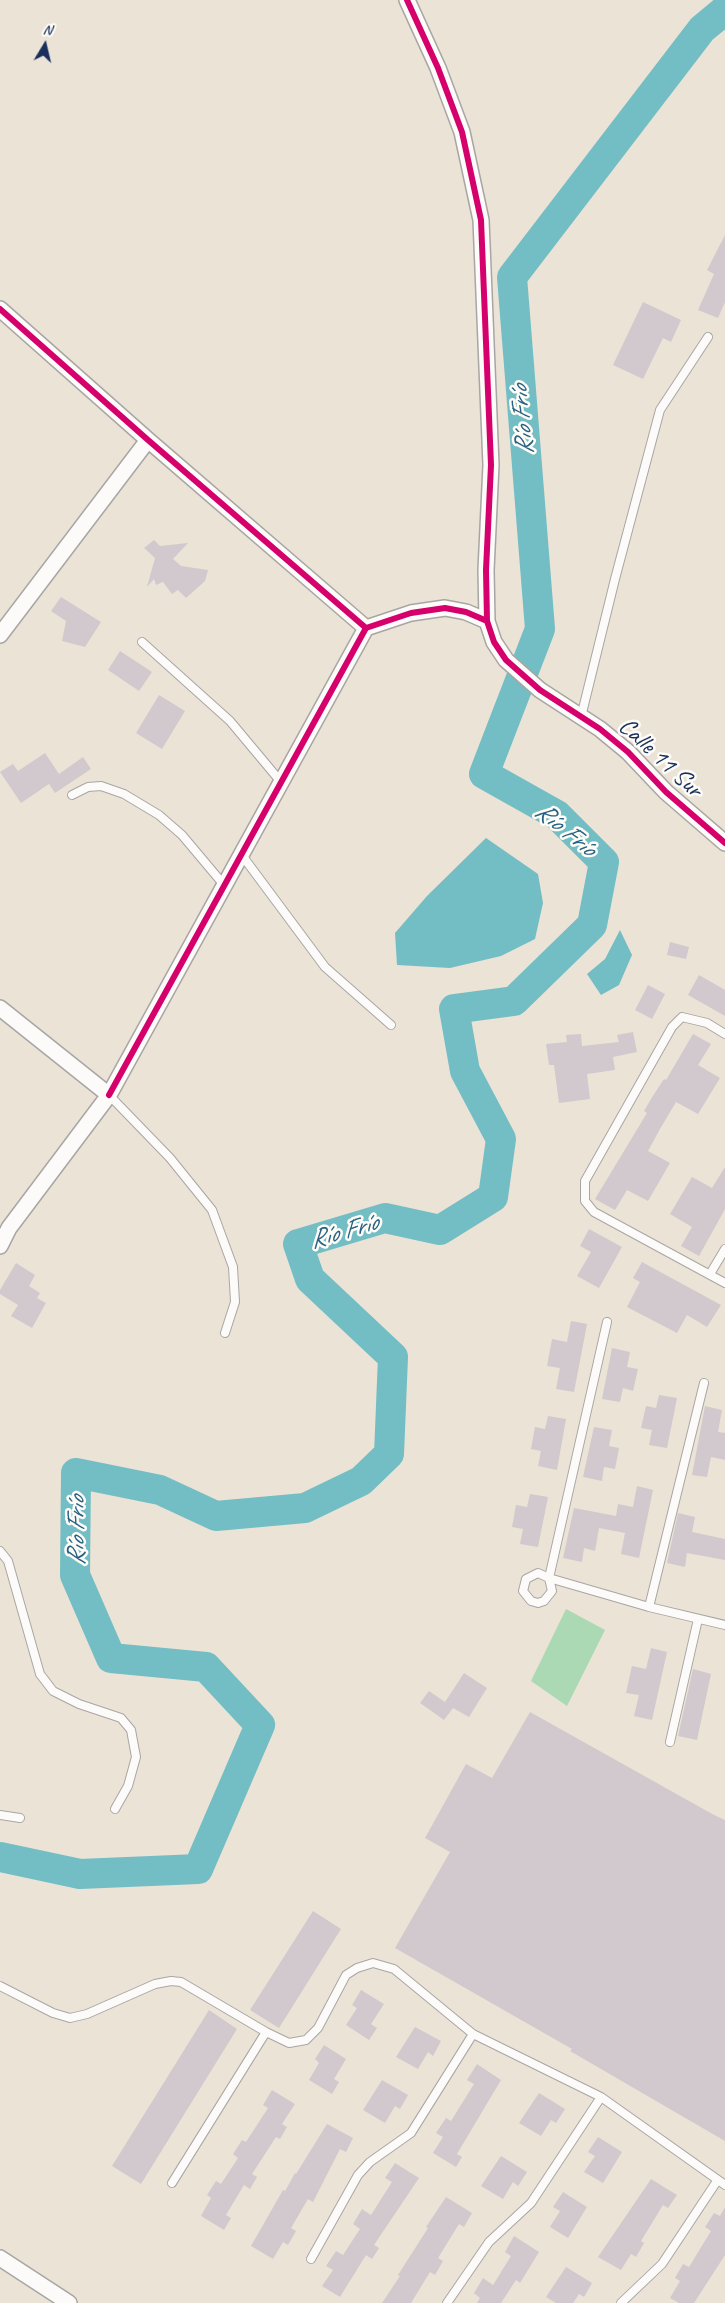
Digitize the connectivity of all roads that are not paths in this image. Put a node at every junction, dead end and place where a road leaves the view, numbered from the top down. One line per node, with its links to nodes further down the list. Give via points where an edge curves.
1 (407, 0): 5 (street, via 462,132 481,220 491,465)
2 (0, 309): 4 (street)
3 (708, 337): 9 (lane, via 660,410)
4 (148, 440): 6 (street); 7 (street)
5 (486, 621): 6 (street, via 466,612 445,608 411,613); 9 (street, Calle 11 Sur, via 506,660 540,690)
6 (366, 628): 10 (street)
7 (0, 635)
8 (142, 642): 10 (lane, via 230,721)
9 (581, 717): 12 (street, Calle 11 Sur, via 628,752 666,792)
10 (281, 782): 13 (street)
11 (72, 795): 14 (lane, via 88,787 101,786 124,794 159,815 182,835)
12 (725, 843)
13 (241, 854): 14 (street); 16 (lane, via 325,967)
14 (224, 885): 18 (street)
15 (0, 1008): 18 (street)
16 (391, 1024)
17 (725, 1034): 21 (lane, via 707,1024 682,1017 672,1027 585,1181 585,1200 594,1212)
18 (109, 1095): 19 (street, via 9,1228); 24 (lane, via 170,1158 212,1210 233,1267 235,1302)
19 (0, 1246)
20 (725, 1249): 21 (lane)
21 (710, 1274): 22 (lane)
22 (725, 1283)
23 (607, 1322): 27 (lane, via 549,1578)
24 (225, 1333)
25 (704, 1383): 27 (lane)
26 (0, 1552): 31 (lane, via 8,1561 40,1674 53,1691 121,1718 131,1730 136,1757 128,1786)
27 (649, 1607): 28 (lane)
28 (698, 1619): 29 (lane); 30 (lane)
29 (725, 1625)
30 (670, 1742)
31 (114, 1809)
32 (0, 1815): 33 (lane)
33 (20, 1818)
34 (0, 1986): 35 (lane, via 53,2013 70,2018 87,2014 155,1984 181,1982)
35 (266, 2032): 36 (lane, via 289,2043 306,2040 318,2028 346,1976 373,1963 394,1969); 39 (lane)
36 (473, 2034): 37 (lane); 42 (lane, via 412,2133 370,2162 358,2175)
37 (601, 2097): 38 (lane); 44 (lane, via 531,2203 488,2242)
38 (717, 2181): 40 (lane); 45 (lane, via 662,2264)
39 (172, 2184)
40 (725, 2185)
41 (0, 2258): 43 (street)
42 (311, 2259)
43 (69, 2303)
44 (447, 2303)
45 (621, 2303)

